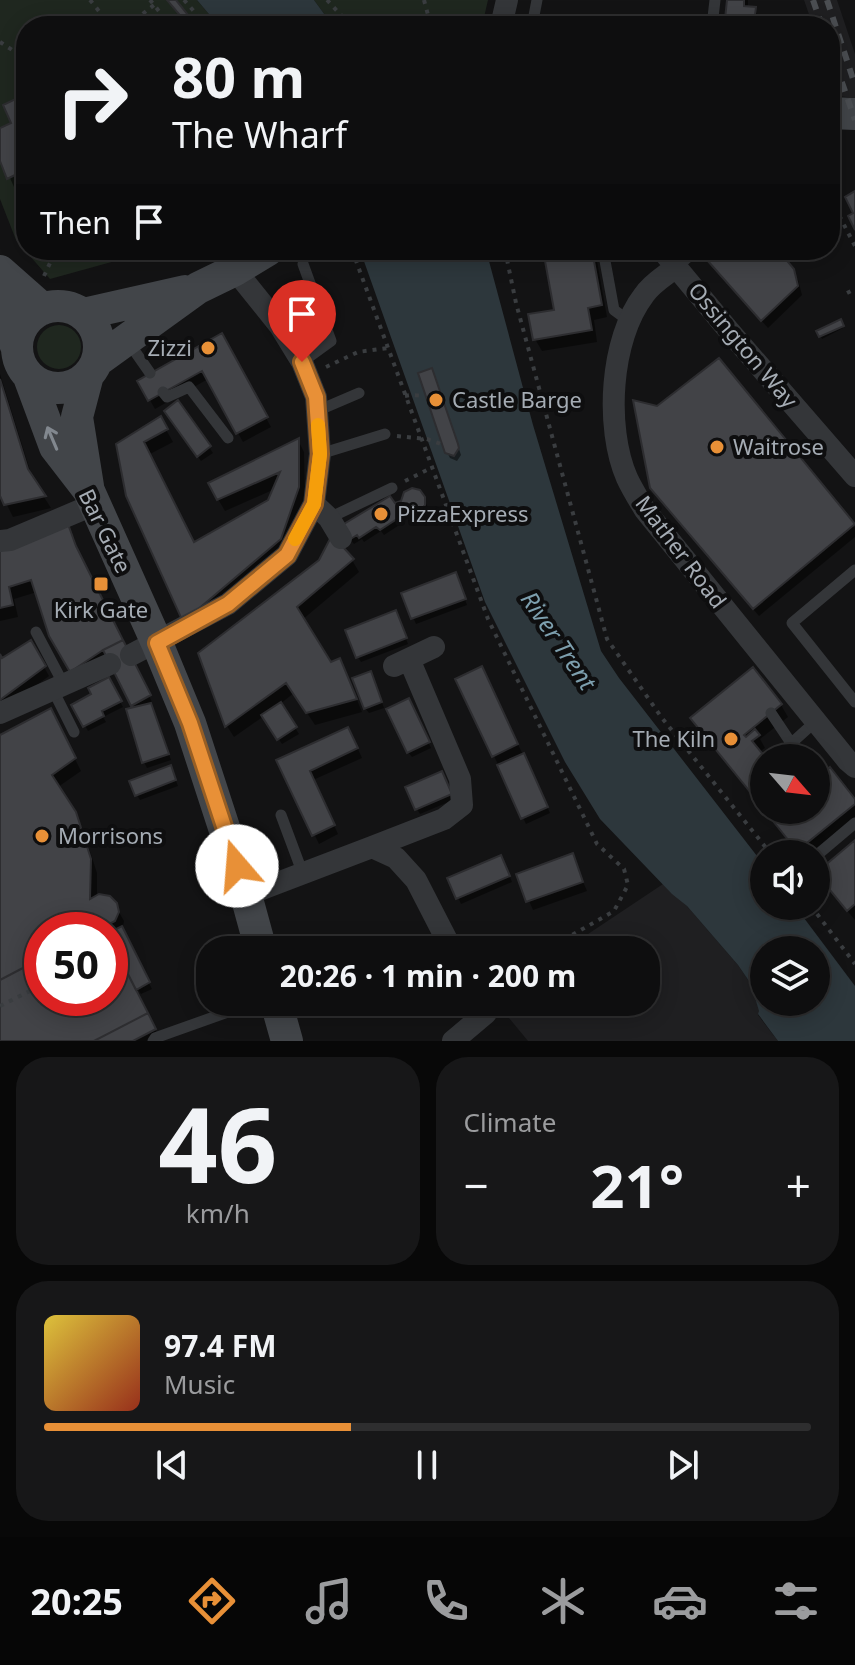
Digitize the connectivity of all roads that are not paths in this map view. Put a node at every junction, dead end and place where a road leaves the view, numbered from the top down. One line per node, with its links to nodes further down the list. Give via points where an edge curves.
1 (252, 260): 6 (main road)
2 (605, 260): 12 (lane, via 614,310)
3 (668, 260): 12 (street, Mather Road)
4 (671, 260): 25 (street, Ossington Way)
5 (303, 264): 16 (lane, via 331,341)
6 (235, 270): 8 (main road); 16 (street, via 280,326)
7 (0, 271): 10 (main road)
8 (198, 288): 11 (main road); 13 (main road)
9 (0, 303): 14 (main road)
10 (43, 309): 11 (main road, via 55,306); 14 (main road, via 24,324)
11 (83, 314): 15 (main road, via 97,335)
12 (629, 321): 40 (street, Mather Road, via 614,400 616,442 626,477 645,510)
13 (126, 340): 15 (main road); 17 (lane)
14 (16, 346): 18 (main road)
15 (93, 368): 18 (main road, via 66,388 53,389); 27 (main road, via 77,417)
16 (304, 369): 21 (street)
17 (150, 373)
18 (29, 377): 27 (main road, Bar Gate, one-way to 18, via 55,447)
19 (163, 392): 23 (lane, via 167,397 189,387)
20 (359, 393): 21 (lane)
21 (317, 411): 24 (street)
22 (385, 434): 24 (lane)
23 (228, 438)
24 (320, 454): 28 (street)
25 (855, 476)
26 (392, 488): 28 (lane)
27 (92, 498): 30 (street); 34 (main road, Bar Gate)
28 (322, 511): 29 (street); 34 (street, via 287,555 228,604)
29 (341, 538)
30 (0, 541)
31 (855, 570): 37 (lane, via 792,623)
32 (36, 632): 36 (lane)
33 (434, 647): 46 (street, via 401,662 460,779 462,805 444,819)
34 (144, 649): 48 (main road, Bar Gate, via 190,723)
35 (110, 664): 36 (street)
36 (58, 688): 38 (street); 41 (lane)
37 (855, 702)
38 (0, 713)
39 (771, 713): 40 (lane, via 788,746)
40 (816, 721): 42 (street, Mather Road)
41 (74, 732)
42 (855, 767)
43 (281, 815): 47 (lane)
44 (855, 823): 45 (lane)
45 (830, 844)
46 (372, 847): 47 (street); 50 (street, via 396,858 416,880)
47 (303, 874): 48 (street)
48 (246, 895): 49 (main road, Bar Gate)
49 (257, 936)
50 (445, 936)
51 (230, 1016): 54 (lane)
52 (279, 1016): 55 (main road)
53 (476, 1016): 56 (street)
54 (153, 1041)
55 (287, 1041)
56 (453, 1041)

